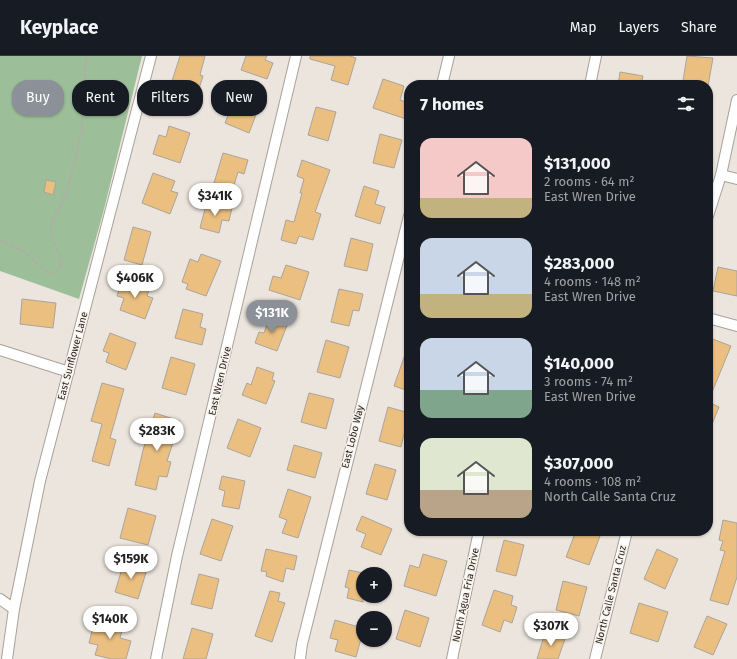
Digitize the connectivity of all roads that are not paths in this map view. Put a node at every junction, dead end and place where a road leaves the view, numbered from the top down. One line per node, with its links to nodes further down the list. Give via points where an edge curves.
1 (151, 56): 15 (street, East Sunflower Lane)
2 (296, 56): 21 (street, East Wren Drive, via 177,556)
3 (450, 56): 5 (street)
4 (596, 56): 6 (street)
5 (443, 80)
6 (591, 80)
7 (737, 100): 8 (street)
8 (721, 175): 9 (street); 10 (street)
9 (737, 178)
10 (713, 200)
11 (404, 236): 22 (street, East Lobo Way)
12 (713, 319): 13 (street)
13 (737, 326)
14 (0, 350): 15 (street)
15 (69, 372): 19 (street, East Sunflower Lane, via 40,481)
16 (478, 536): 23 (street, North Agua Fria Drive)
17 (626, 536): 24 (street, North Calle Santa Cruz)
18 (0, 598): 19 (street)
19 (14, 609): 20 (street, East Sunflower Lane)
20 (7, 659)
21 (156, 659)
22 (300, 659)
23 (452, 659)
24 (595, 659)

